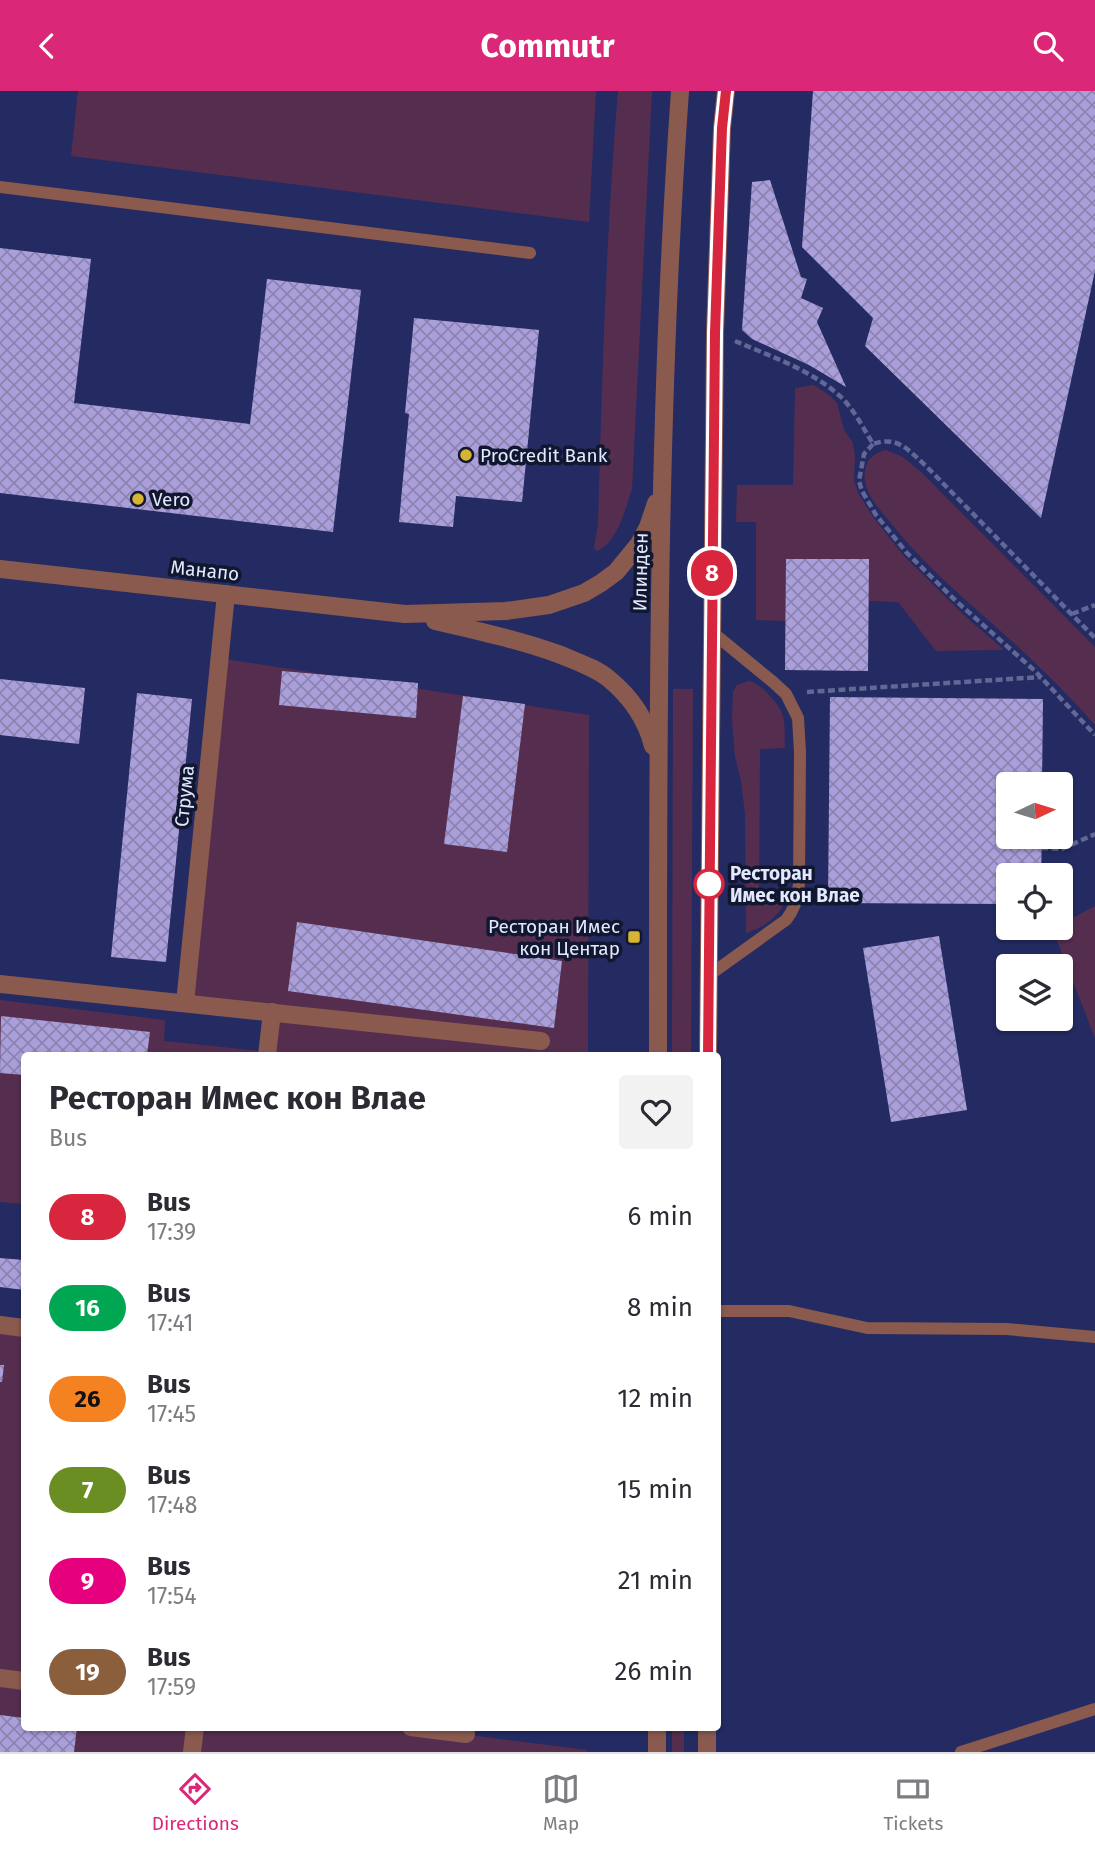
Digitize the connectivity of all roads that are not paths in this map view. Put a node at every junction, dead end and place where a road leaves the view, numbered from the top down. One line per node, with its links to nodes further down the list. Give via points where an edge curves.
1 (680, 91): 5 (street, Илинден)
2 (726, 91): 9 (street, via 715,333)
3 (0, 187): 4 (lane)
4 (530, 253)
5 (662, 483): 8 (street, Манапо, via 639,544 616,572 584,593 549,605 506,611); 10 (street, Илинден)
6 (0, 569): 7 (street, Манапо)
7 (226, 594): 8 (street, Манапо); 13 (street, Струма)
8 (405, 614): 10 (street, Манапо, via 515,640 600,673 642,717)
9 (712, 632): 11 (street); 11 (lane, via 786,694 800,732 798,896 792,913)
10 (658, 769): 17 (street, Илинден)
11 (708, 976): 18 (street)
12 (0, 983): 13 (street)
13 (185, 1003): 14 (street)
14 (272, 1012): 15 (street); 16 (street)
15 (541, 1041)
16 (267, 1052)
17 (658, 1052)
18 (708, 1052)
19 (721, 1311): 22 (lane, via 789,1311 866,1328 1006,1329)
20 (0, 1325): 21 (street)
21 (21, 1328)
22 (1095, 1337)
23 (0, 1678): 24 (street)
24 (21, 1681)
25 (1095, 1709): 34 (lane)
26 (195, 1731): 31 (street)
27 (442, 1731): 30 (street)
28 (657, 1731): 32 (street)
29 (707, 1731): 33 (street)
30 (466, 1734)
31 (192, 1752)
32 (657, 1752)
33 (707, 1752)
34 (961, 1752)

